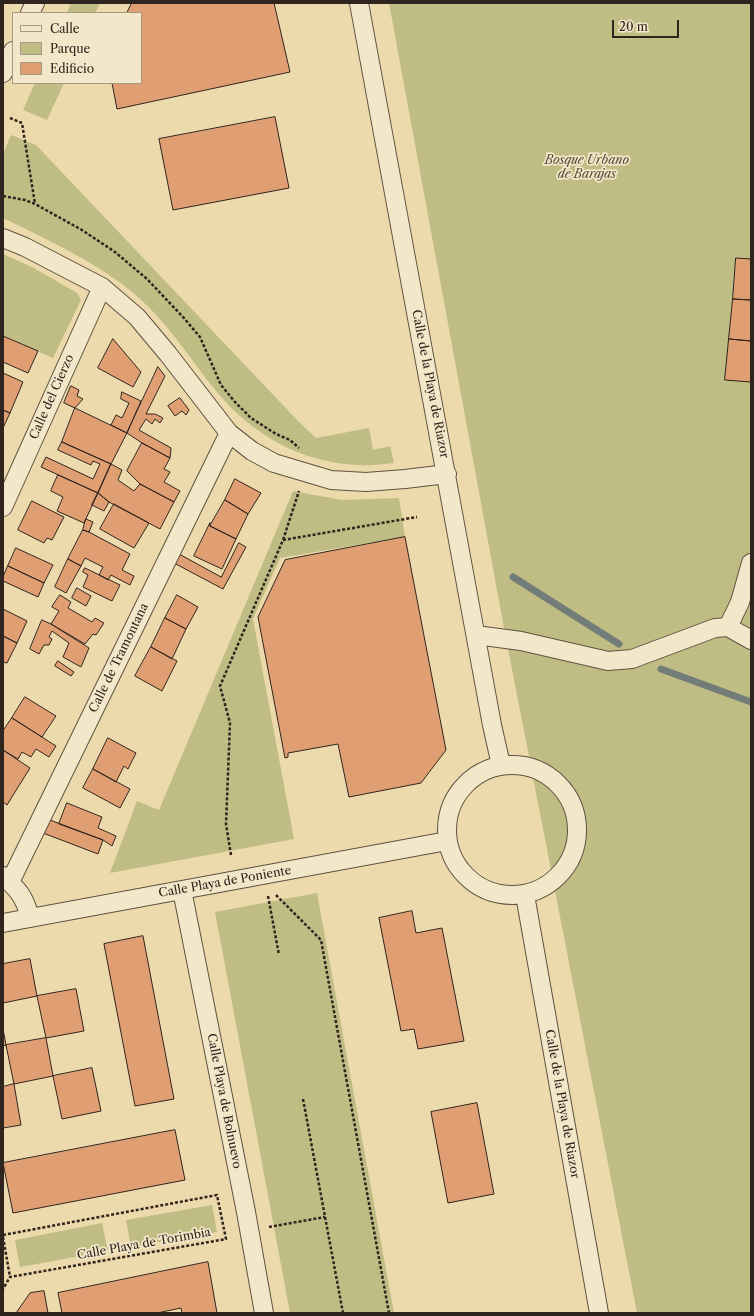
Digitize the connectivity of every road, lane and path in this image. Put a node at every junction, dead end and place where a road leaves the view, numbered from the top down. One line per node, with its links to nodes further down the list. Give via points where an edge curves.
1 (35, 3): 3 (street)
2 (359, 3): 11 (street, Calle de la Playa de Riazor)
3 (30, 12)
4 (12, 53): 5 (street)
5 (3, 73)
6 (10, 118): 7 (path, via 22,123)
7 (35, 204)
8 (3, 238): 9 (street)
9 (102, 287): 10 (street, via 137,317); 13 (street, Calle del Cierzo)
10 (229, 433): 11 (street, via 252,451 274,463 331,480 405,480); 23 (street, Calle de Tramontana)
11 (447, 474): 18 (street, Calle de la Playa de Riazor)
12 (300, 488): 15 (path)
13 (3, 507)
14 (417, 517): 15 (path)
15 (283, 540): 22 (path, via 220,686 230,723 226,824)
16 (751, 563): 17 (street, via 740,602)
17 (728, 627): 18 (street, via 715,628 632,659 608,661 521,641); 19 (street)
18 (476, 635): 20 (street, Calle de la Playa de Riazor)
19 (751, 640)
20 (501, 765): 21 (street, via 485,770 459,792 451,807 447,824); 25 (street, via 524,766 545,774 562,788 573,807 577,829 574,852 563,872 546,886)
21 (448, 841): 24 (street, Calle Playa de Poniente); 25 (street, via 457,865 475,884 500,895)
22 (231, 855)
23 (6, 879): 28 (street, via 20,893 27,905)
24 (182, 890): 28 (street, Calle Playa de Poniente); 37 (street, Calle Playa de Bolnuevo)
25 (525, 894): 40 (street, Calle de la Playa de Riazor)
26 (276, 895): 39 (path, via 321,940)
27 (268, 896): 30 (path)
28 (30, 918): 29 (street, Calle Playa de Poniente)
29 (3, 923)
30 (279, 955)
31 (303, 1099): 32 (path)
32 (325, 1217): 33 (path); 38 (path)
33 (268, 1228)
34 (3, 1236): 35 (path); 35 (path, Calle Playa de Torimbia, via 217,1196 226,1239)
35 (10, 1277): 36 (path)
36 (3, 1289)
37 (264, 1313)
38 (343, 1313)
39 (389, 1313)
40 (599, 1313)

